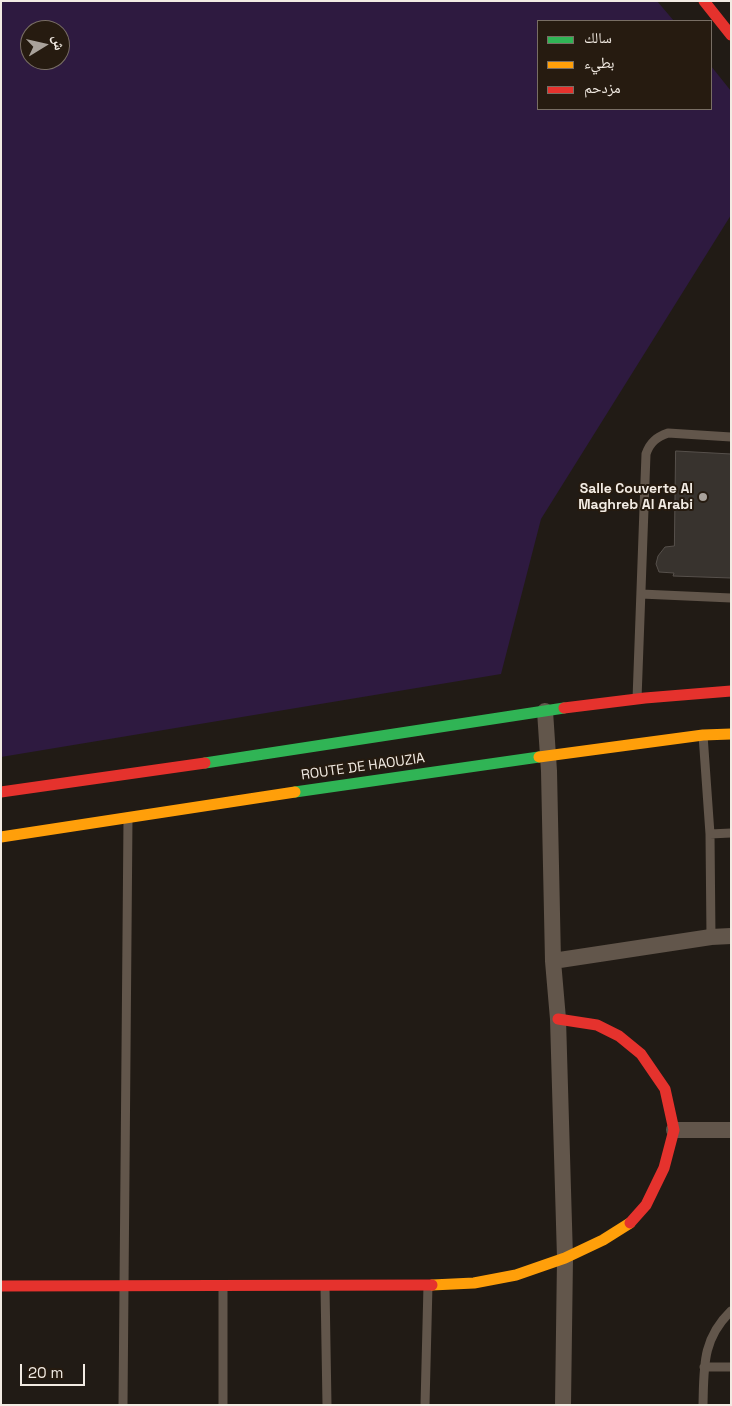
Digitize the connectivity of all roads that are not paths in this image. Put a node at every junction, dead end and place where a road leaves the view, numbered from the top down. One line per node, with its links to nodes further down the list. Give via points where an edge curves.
1 (704, 1): 2 (street)
2 (731, 35)
3 (731, 437): 4 (lane, via 668,433 648,446)
4 (642, 594): 5 (lane); 7 (lane)
5 (731, 598)
6 (731, 691): 7 (street, ROUTE DE HAOUZIA)
7 (638, 700): 8 (street, ROUTE DE HAOUZIA)
8 (545, 711): 11 (street); 12 (street, ROUTE DE HAOUZIA)
9 (731, 734): 10 (street, ROUTE DE HAOUZIA)
10 (703, 735): 11 (street, ROUTE DE HAOUZIA); 15 (lane)
11 (548, 758): 13 (street, ROUTE DE HAOUZIA, via 370,780); 19 (street)
12 (1, 792)
13 (128, 818): 16 (street, ROUTE DE HAOUZIA); 28 (lane)
14 (731, 833): 15 (lane)
15 (710, 834): 18 (lane)
16 (1, 837)
17 (731, 936): 18 (street)
18 (711, 937): 19 (street)
19 (554, 961): 20 (street)
20 (558, 1019): 21 (street, via 597,1025 619,1036 641,1054 665,1089); 23 (street)
21 (674, 1130): 22 (street); 23 (street, via 664,1168 646,1205 628,1225)
22 (731, 1130)
23 (565, 1258): 26 (street, via 516,1275 474,1283); 36 (street)
24 (325, 1284): 25 (street); 26 (street); 34 (lane)
25 (223, 1285): 28 (street); 33 (lane)
26 (428, 1285): 35 (lane)
27 (1, 1286): 28 (street)
28 (125, 1286): 32 (lane)
29 (731, 1311): 30 (lane, via 709,1342)
30 (704, 1367): 31 (lane); 37 (lane)
31 (731, 1368)
32 (123, 1405)
33 (223, 1405)
34 (327, 1405)
35 (425, 1405)
36 (563, 1405)
37 (703, 1405)

